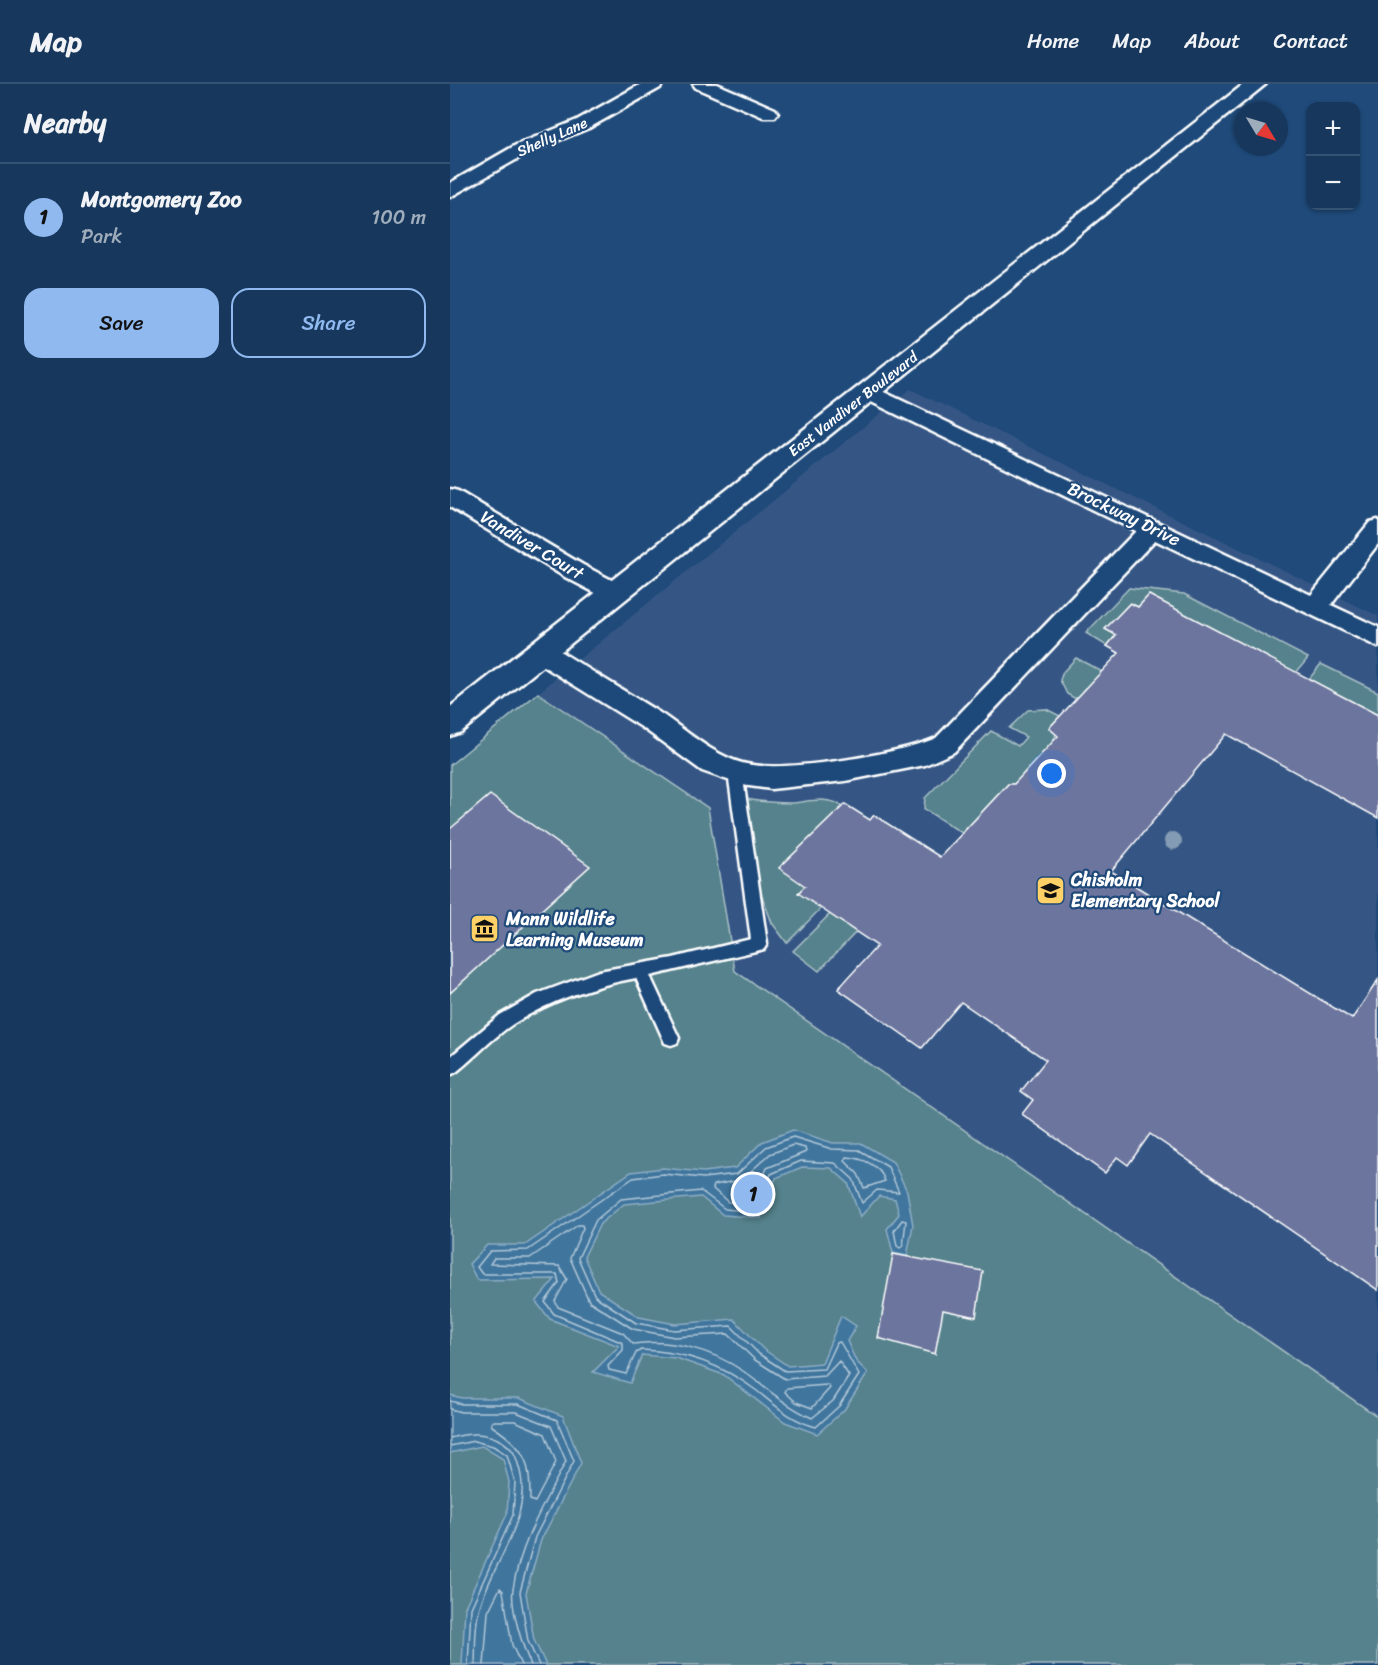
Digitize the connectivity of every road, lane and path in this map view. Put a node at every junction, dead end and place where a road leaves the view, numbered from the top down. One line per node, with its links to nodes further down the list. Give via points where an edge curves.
1 (654, 84): 5 (street, Shelly Lane, via 583,124 522,149)
2 (702, 84): 4 (street)
3 (1255, 84): 6 (street, East Vandiver Boulevard)
4 (769, 112)
5 (450, 191)
6 (868, 392): 8 (street, Brockway Drive); 10 (street, East Vandiver Boulevard)
7 (450, 496): 10 (street, Vandiver Court)
8 (1152, 528): 11 (street, Brockway Drive); 15 (street, via 945,745 925,754 845,770 771,778)
9 (1378, 528): 11 (street)
10 (616, 593): 13 (street, East Vandiver Boulevard)
11 (1315, 608): 12 (street, Brockway Drive)
12 (1378, 638)
13 (541, 652): 14 (street, East Vandiver Boulevard); 15 (street, via 652,721 712,764)
14 (450, 724)
15 (735, 772): 16 (lane, via 759,944)
16 (640, 970): 17 (lane); 18 (lane, via 599,978 543,999 506,1020)
17 (671, 1038)
18 (450, 1067)

